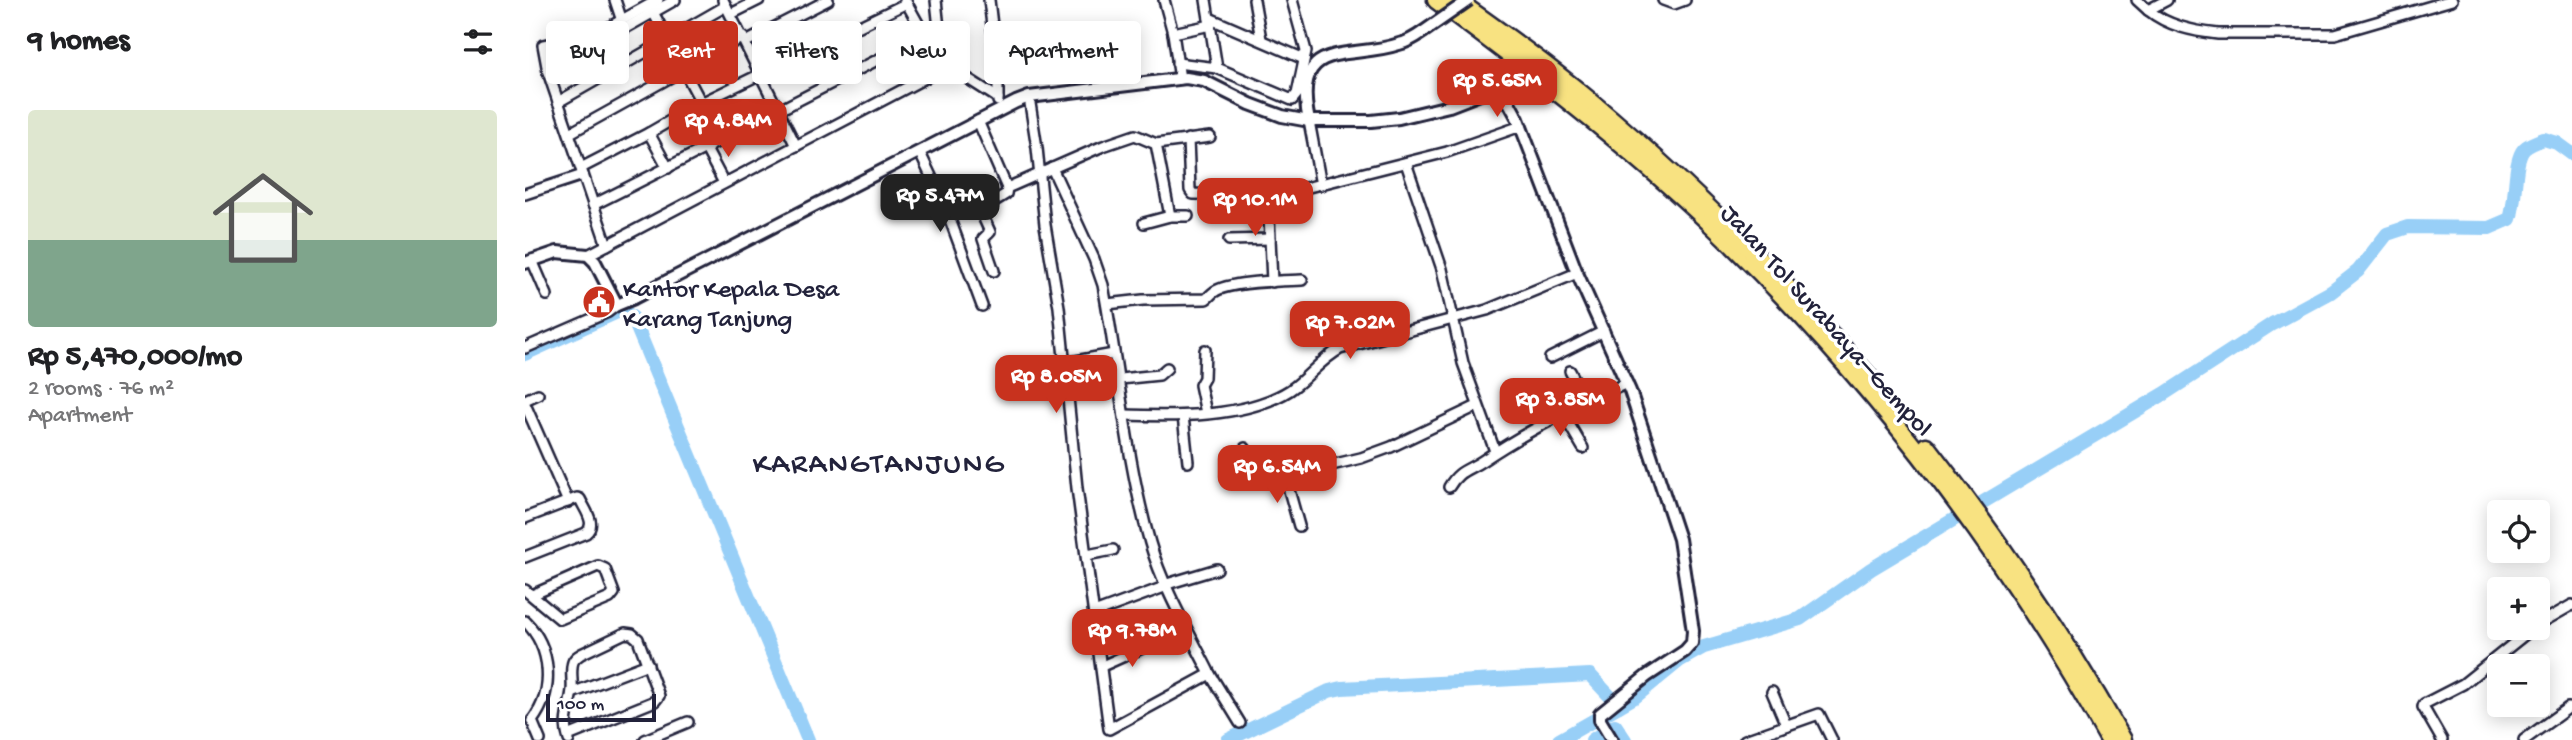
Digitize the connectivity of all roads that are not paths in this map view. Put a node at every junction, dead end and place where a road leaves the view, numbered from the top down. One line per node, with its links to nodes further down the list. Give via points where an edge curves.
1 (615, 0): 24 (street)
2 (658, 0): 23 (street)
3 (675, 0): 23 (street)
4 (759, 0): 21 (street)
5 (828, 0): 34 (street)
6 (936, 0): 28 (street)
7 (989, 0): 55 (street)
8 (1164, 0): 32 (street)
9 (1206, 0): 30 (street)
10 (1253, 0): 33 (street)
11 (1292, 0): 39 (street, via 1306,43)
12 (1436, 0): 124 (highway, Jalan Tol Surabaya–Gempol, via 1571,102 1713,227 1873,397)
13 (1456, 0): 124 (highway, Jalan Tol Surabaya–Gempol, via 1587,99 1750,247 1893,404)
14 (1469, 0): 58 (street, bridge, via 1399,44 1332,54 1319,61 1306,88)
15 (1663, 0): 16 (street, via 1674,4)
16 (1685, 0)
17 (2137, 0): 22 (street)
18 (2166, 0): 22 (street)
19 (2452, 0): 22 (street, via 2335,34 2218,34 2178,26 2158,18)
20 (906, 2): 27 (street); 31 (street)
21 (727, 7): 26 (street); 34 (street)
22 (2150, 9)
23 (649, 10): 24 (street); 25 (street); 29 (street)
24 (622, 21)
25 (656, 21)
26 (703, 21)
27 (917, 21)
28 (938, 21)
29 (629, 22)
30 (1210, 22): 32 (street); 33 (street); 43 (street)
31 (862, 24)
32 (1173, 33): 42 (street)
33 (1261, 39): 39 (street)
34 (744, 40): 35 (street); 38 (street)
35 (738, 43)
36 (546, 45): 41 (street)
37 (643, 55): 53 (street)
38 (752, 56)
39 (1304, 59): 43 (street, via 1292,100)
40 (876, 60): 56 (street)
41 (546, 61)
42 (1177, 63): 43 (street); 44 (street)
43 (1217, 68)
44 (1180, 79): 52 (street); 58 (street, via 1204,81 1250,104)
45 (752, 80): 54 (street)
46 (970, 83): 55 (street)
47 (552, 84): 53 (street)
48 (660, 84): 60 (street)
49 (692, 84): 54 (street)
50 (766, 84): 56 (street)
51 (914, 84): 66 (street)
52 (1029, 97): 55 (street); 73 (street)
53 (558, 102): 60 (street)
54 (701, 103): 61 (street); 64 (street)
55 (998, 104): 57 (street)
56 (778, 109): 64 (street); 66 (street)
57 (978, 121): 68 (street); 76 (street)
58 (1309, 121): 59 (street, via 1399,118 1496,89 1505,94); 75 (street)
59 (1521, 126): 69 (street); 91 (street)
60 (570, 132): 72 (street)
61 (649, 133): 71 (street); 72 (street)
62 (1210, 137): 63 (street)
63 (1188, 139): 65 (street); 78 (street, via 1193,194)
64 (721, 141): 67 (street)
65 (1156, 144): 70 (street, via 1135,135); 82 (street)
66 (796, 146): 74 (street)
67 (706, 149): 71 (street); 74 (street)
68 (920, 153): 80 (street); 96 (street)
69 (1406, 163): 75 (street); 98 (street, via 1441,269)
70 (1052, 167): 73 (street); 95 (street, via 1094,259)
71 (668, 168): 79 (street)
72 (582, 172): 77 (street); 79 (street)
73 (1040, 173): 76 (street); 104 (street)
74 (725, 183): 87 (street)
75 (1321, 185): 78 (street)
76 (1007, 188): 81 (street, via 1006,194)
77 (525, 194)
78 (1268, 194): 85 (street)
79 (593, 205): 87 (street)
80 (945, 206): 81 (street, via 971,193); 97 (street)
81 (980, 210): 90 (street, via 990,232 983,239)
82 (1170, 216): 83 (street); 84 (street)
83 (1188, 216)
84 (1144, 223)
85 (1270, 239): 86 (street); 93 (street)
86 (1229, 240)
87 (607, 245): 88 (street)
88 (588, 254): 89 (street, via 557,252); 96 (street)
89 (529, 262): 94 (street)
90 (994, 271)
91 (1577, 273): 98 (street); 99 (street)
92 (1301, 280): 93 (street)
93 (1272, 282): 95 (street, via 1224,287 1206,299)
94 (547, 295)
95 (1107, 304): 102 (street)
96 (617, 305): 100 (street)
97 (982, 306)
98 (1452, 320): 112 (street); 113 (street, via 1340,349 1281,395)
99 (1604, 331): 103 (street); 108 (street)
100 (525, 348)
101 (1205, 350): 113 (street, via 1200,385)
102 (1114, 354): 104 (street); 107 (street)
103 (1550, 358)
104 (1065, 363): 128 (street)
105 (1167, 368): 107 (street, via 1159,375)
106 (1570, 371): 111 (street)
107 (1120, 379): 115 (street)
108 (1627, 383): 111 (street); 150 (street, via 1679,539 1693,636 1685,651 1599,716)
109 (538, 394): 110 (street)
110 (525, 402): 123 (street)
111 (1586, 402): 114 (street)
112 (1477, 406): 119 (street); 121 (street, via 1361,458)
113 (1206, 413): 116 (street)
114 (1563, 414): 118 (street); 119 (street)
115 (1124, 415): 116 (street); 131 (street, via 1141,507)
116 (1183, 416): 120 (street)
117 (1245, 447): 121 (street, via 1251,477)
118 (1583, 448)
119 (1495, 451): 122 (street, via 1458,473)
120 (1188, 463)
121 (1285, 476): 126 (street)
122 (1449, 487)
123 (568, 502): 125 (street); 129 (street, via 580,499 590,530)
124 (1970, 511): 157 (highway, Jalan Tol Surabaya–Gempol); 158 (highway, Jalan Tol Surabaya–Gempol, via 2051,620)
125 (525, 518)
126 (1299, 526)
127 (1113, 550): 128 (street)
128 (1087, 555): 134 (street)
129 (525, 556)
130 (1217, 569): 131 (street)
131 (1167, 585): 134 (street); 141 (street)
132 (529, 593): 132 (street, via 598,566 605,569 614,593 559,619)
133 (2572, 605): 135 (street)
134 (1094, 612): 140 (street)
135 (2550, 618)
136 (525, 621): 145 (street, via 536,634 548,666 545,698)
137 (2518, 640): 159 (street, via 2463,684 2424,704)
138 (1149, 645): 140 (street)
139 (648, 664): 143 (street); 143 (street, via 638,639 625,634 575,659); 151 (street, via 658,699)
140 (1102, 666): 141 (street, via 1109,729)
141 (1210, 674): 147 (street)
142 (1772, 692): 148 (street)
143 (572, 693): 151 (street, via 565,714)
144 (2568, 708): 160 (street)
145 (529, 720): 152 (street)
146 (688, 722): 149 (street)
147 (1240, 723)
148 (1786, 725): 155 (street); 156 (street, via 1819,714)
149 (672, 729): 153 (street); 154 (street)
150 (1610, 736)
151 (568, 738)
152 (540, 740)
153 (645, 740)
154 (676, 740)
155 (1745, 740)
156 (1832, 740)
157 (2109, 740)
158 (2123, 740)
159 (2442, 740)
160 (2524, 740)

